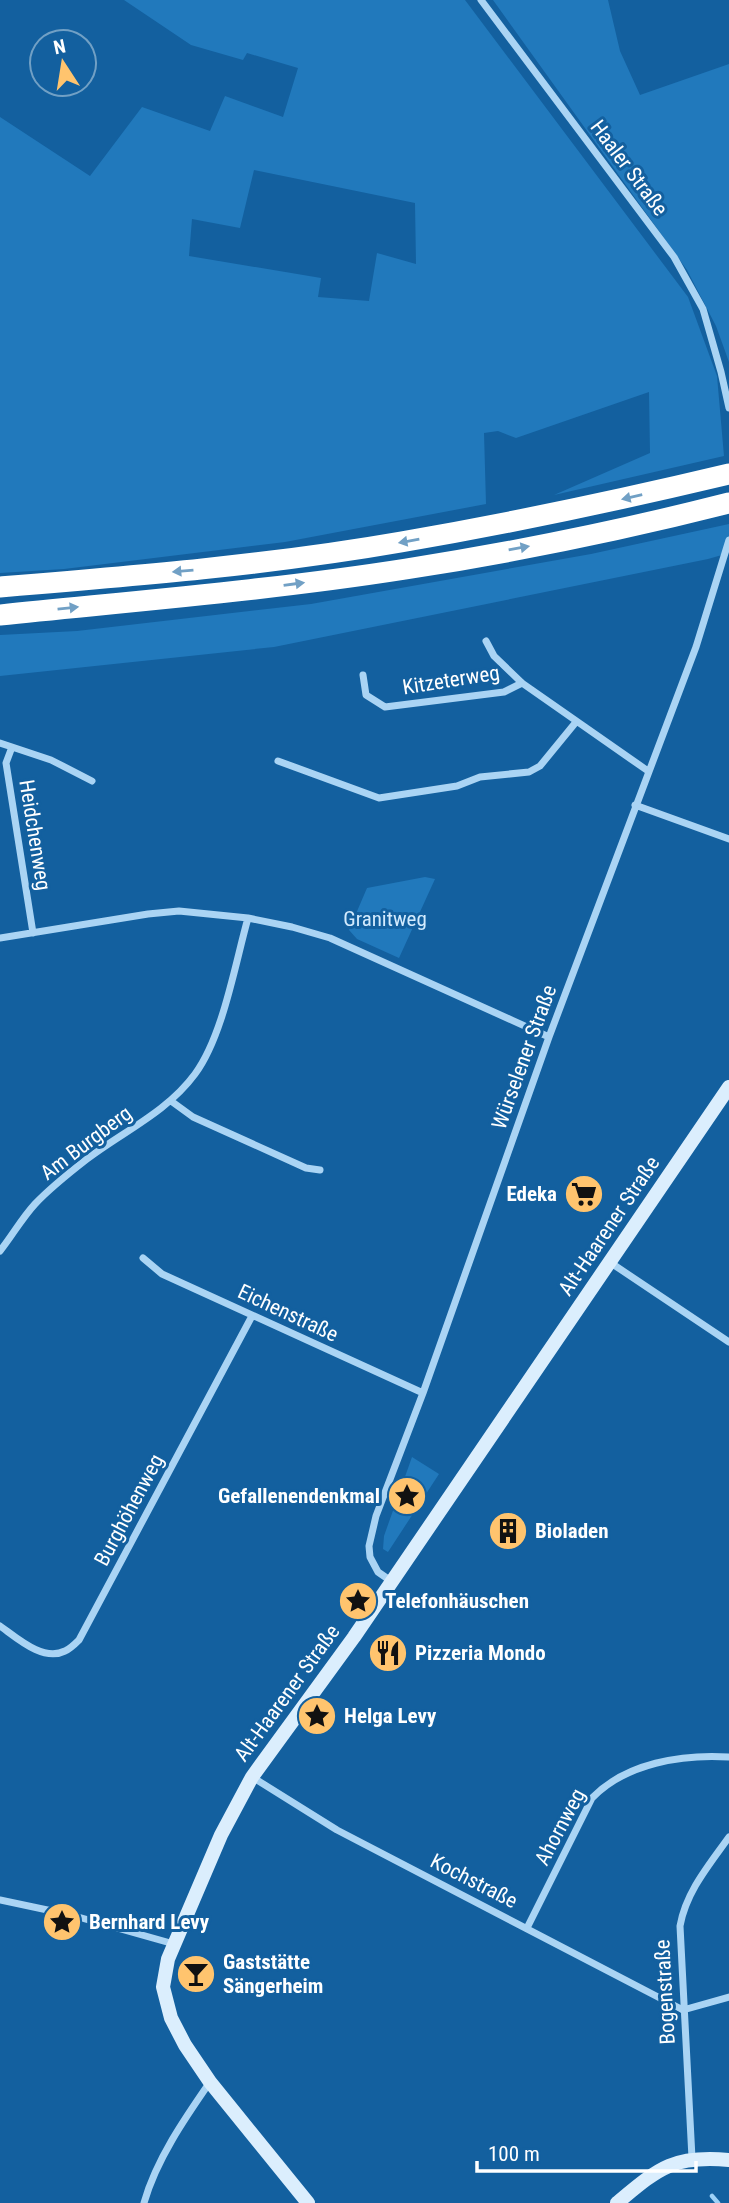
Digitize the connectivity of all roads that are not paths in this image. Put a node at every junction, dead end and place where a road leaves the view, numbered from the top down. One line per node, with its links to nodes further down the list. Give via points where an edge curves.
1 (481, 0): 2 (street, Haaler Straße, via 674,257 703,309)
2 (729, 408)
3 (729, 474): 6 (highway, one-way to 6, via 576,510 399,543 226,567)
4 (729, 503): 7 (highway, one-way to 4, via 406,569)
5 (729, 540): 15 (street, Würselener Straße, via 696,647)
6 (0, 587)
7 (0, 615)
8 (486, 641): 10 (street, Kitzeterweg, via 494,656)
9 (363, 675): 10 (street, Kitzeterweg, via 366,695 385,707 504,692)
10 (522, 683): 11 (street, Kitzeterweg)
11 (576, 722): 14 (street, via 540,766 529,772 480,776 457,786 379,798); 15 (street, Kitzeterweg)
12 (0, 743): 13 (street)
13 (12, 747): 16 (street, Heidchenweg); 20 (street, Heidchenweg, via 6,763)
14 (278, 761)
15 (649, 771): 17 (street, Würselener Straße)
16 (92, 781)
17 (635, 805): 18 (street); 22 (street, Würselener Straße)
18 (729, 839)
19 (248, 918): 20 (street, via 179,911); 22 (street, via 330,939); 24 (street, Am Burgberg, via 211,1044 195,1073)
20 (33, 933): 21 (street)
21 (0, 938)
22 (549, 1037): 31 (street, Würselener Straße)
23 (729, 1087): 28 (main road, Alt-Haarener Straße)
24 (171, 1101): 25 (street, via 193,1117 306,1168); 26 (street, Am Burgberg, via 68,1174 35,1205)
25 (320, 1170)
26 (0, 1251)
27 (143, 1258): 29 (street, Eichenstraße, via 162,1274)
28 (611, 1263): 30 (street); 32 (main road, Alt-Haarener Straße)
29 (252, 1316): 31 (street, Eichenstraße); 33 (street, Burghöhenweg, via 79,1640 51,1655)
30 (729, 1342)
31 (423, 1393): 32 (street, Würselener Straße, via 369,1546 377,1572)
32 (391, 1581): 35 (main road, Alt-Haarener Straße)
33 (0, 1626)
34 (729, 1757): 38 (street, Ahornweg, via 702,1755 658,1762 602,1788 592,1798)
35 (252, 1777): 38 (street, Kochstraße, via 337,1830); 39 (main road, Alt-Haarener Straße, via 221,1835)
36 (729, 1837): 41 (street, Bogenstraße, via 683,1908)
37 (0, 1900): 39 (street)
38 (527, 1928): 41 (street, Kochstraße)
39 (174, 1944): 42 (main road, Alt-Haarener Straße, via 164,1974 166,2002 185,2045)
40 (729, 1997): 41 (street)
41 (683, 2010): 43 (street, Bogenstraße)
42 (210, 2082): 45 (street, via 149,2185); 46 (main road, Alt-Haarener Straße)
43 (692, 2158): 44 (main road); 47 (main road, via 650,2176)
44 (729, 2161)
45 (144, 2203)
46 (308, 2203)
47 (617, 2203)

